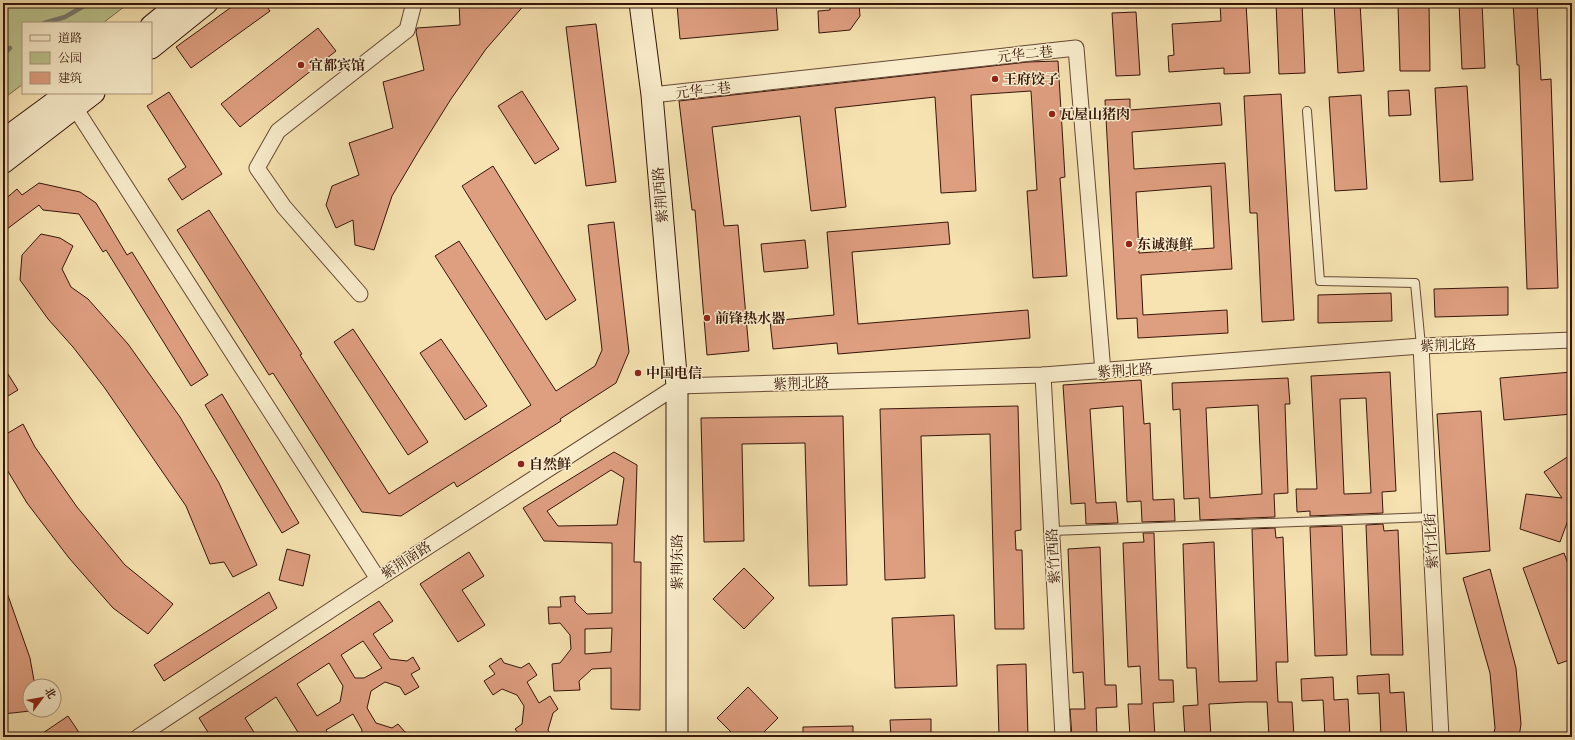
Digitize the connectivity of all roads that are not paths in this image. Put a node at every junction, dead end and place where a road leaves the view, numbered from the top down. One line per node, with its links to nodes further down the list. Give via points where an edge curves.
1 (179, 3): 5 (street)
2 (207, 3): 6 (street)
3 (414, 3): 13 (street, via 407,30 278,131 257,168 284,207)
4 (640, 3): 8 (street, 紫荆西路)
5 (152, 25)
6 (152, 47)
7 (89, 94): 9 (street)
8 (652, 95): 16 (street, 元华二巷, via 1076,48); 18 (street, 紫荆西路)
9 (70, 98): 11 (street); 12 (street); 21 (street)
10 (1307, 111): 15 (lane, via 1320,281 1415,283)
11 (3, 140)
12 (3, 163)
13 (360, 294)
14 (1572, 340): 15 (street, 紫荆北路)
15 (1421, 346): 16 (street, 紫荆北路); 19 (street, 紫竹北街)
16 (1103, 372): 17 (street, 紫荆北路)
17 (1043, 375): 18 (street, 紫荆北路); 20 (street, 紫竹西路)
18 (677, 386): 21 (street, 紫荆南路); 23 (street, 紫荆东路)
19 (1430, 517): 20 (lane); 25 (street, 紫竹北街)
20 (1052, 531): 24 (street, 紫竹西路)
21 (378, 579): 22 (street, 紫荆南路)
22 (138, 737)
23 (677, 737)
24 (1063, 737)
25 (1441, 737)

